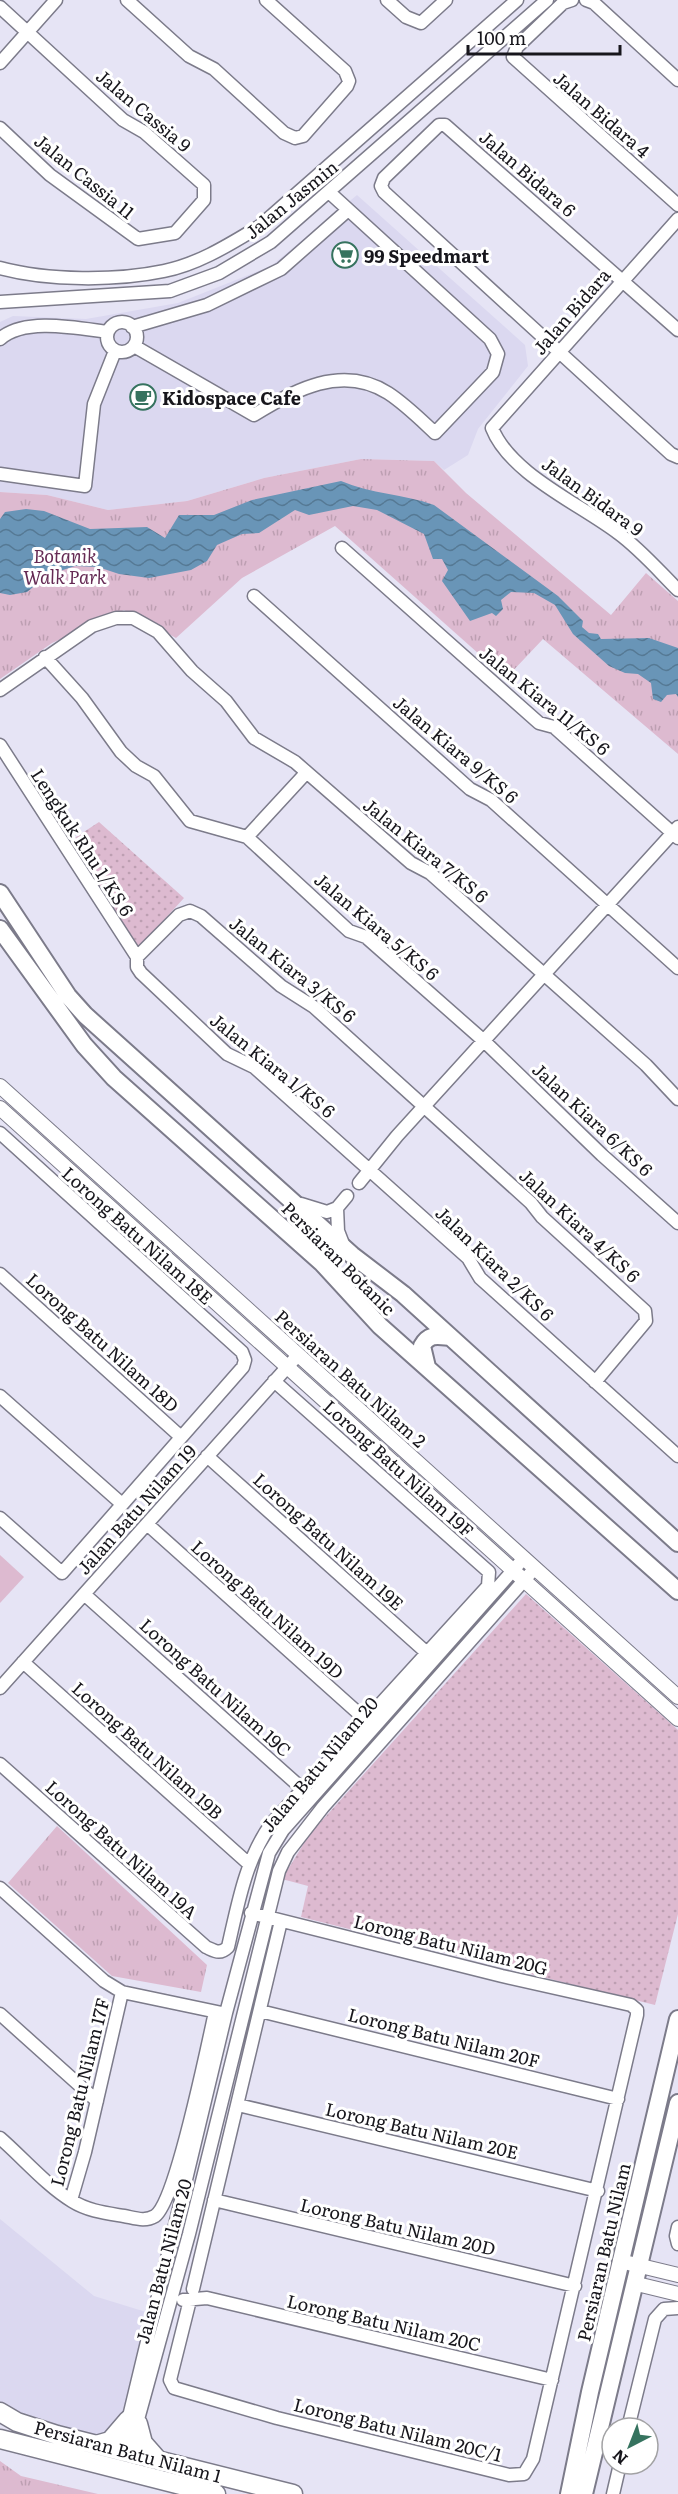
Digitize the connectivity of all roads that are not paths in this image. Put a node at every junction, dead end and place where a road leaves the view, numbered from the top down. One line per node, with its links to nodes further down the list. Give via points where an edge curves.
1 (56, 0): 11 (street)
2 (127, 0): 3 (street, via 189,56 214,69 290,137 303,136 348,81 345,71)
3 (266, 0)
4 (387, 0): 5 (street, via 406,17 421,23)
5 (446, 0)
6 (517, 0): 20 (street, Jalan Jasmin, via 268,219 211,255 165,271 91,278)
7 (547, 0): 15 (street, Jalan Jasmin)
8 (572, 0): 16 (street, Jalan Bidara 4, via 563,3 517,48 513,57)
9 (586, 0): 13 (street)
10 (0, 7): 11 (street, Jalan Cassia 9)
11 (27, 31): 12 (street); 19 (street, Jalan Cassia 9, via 123,120 144,132 204,185 204,200)
12 (0, 63)
13 (678, 80)
14 (0, 128): 19 (street, Jalan Cassia 11, via 73,194 138,239 175,233)
15 (330, 193): 17 (street); 22 (street, Jalan Jasmin, via 271,242 219,273 170,291)
16 (678, 205)
17 (348, 210): 23 (street, via 281,269 207,305); 27 (street, via 490,339 498,354 493,372 435,433 387,392 344,380 325,381 291,392 254,415)
18 (678, 219): 21 (street, Jalan Bidara)
19 (184, 223)
20 (0, 268)
21 (622, 280): 24 (street); 29 (street, Jalan Bidara); 29 (street, Jalan Bidara 6, via 445,125 439,124 384,178 384,192)
22 (0, 302)
23 (132, 327): 25 (street, via 120,322); 27 (street, via 136,333)
24 (678, 330)
25 (108, 332): 26 (street, via 60,326 26,327 14,329); 28 (street, via 108,344)
26 (0, 339)
27 (134, 346): 28 (street, via 125,352)
28 (115, 351): 32 (street, via 94,404 85,486)
29 (560, 352): 30 (street, Jalan Bidara); 31 (street)
30 (492, 428): 34 (street, Jalan Bidara 9, via 507,451 527,470 550,490 619,533)
31 (678, 457)
32 (0, 474)
33 (342, 548): 40 (street, Jalan Kiara 11/KS 6, via 539,723 554,727)
34 (678, 590)
35 (254, 596): 43 (street, Jalan Kiara 9/KS 6)
36 (45, 657): 37 (street); 39 (street, Jalan Kiara 7/KS 6, via 92,627 116,618 133,618 158,632 192,671 226,701 254,738); 41 (street, via 82,698 121,752 154,776 190,820)
37 (0, 690)
38 (0, 745): 45 (street, Lengkuk Rhu 1/KS 6)
39 (306, 773): 41 (street); 47 (street, Jalan Kiara 7/KS 6, via 411,863 430,873)
40 (676, 833): 43 (street)
41 (247, 837): 48 (street, Jalan Kiara 5/KS 6, via 349,931 366,937)
42 (0, 893): 56 (main road, Persiaran Botanic, via 85,1016)
43 (607, 906): 46 (street, Jalan Kiara 9/KS 6); 47 (street)
44 (0, 928): 65 (main road, Persiaran Botanic, via 100,1064 322,1263 380,1326)
45 (136, 957): 51 (street, Jalan Kiara 3/KS 6, via 179,915 196,913 281,986 314,1007); 54 (street, Jalan Kiara 1/KS 6, via 141,973 227,1054 254,1067)
46 (678, 968)
47 (544, 974): 48 (street); 50 (street, Jalan Kiara 7/KS 6, via 646,1065)
48 (484, 1041): 51 (street); 59 (street, Jalan Kiara 6/KS 6)
49 (0, 1086): 63 (street, Persiaran Batu Nilam 2)
50 (678, 1099)
51 (424, 1107): 54 (street); 67 (street, Jalan Kiara 4/KS 6, via 645,1311 646,1321)
52 (0, 1108): 64 (street, Persiaran Batu Nilam 2)
53 (0, 1133): 69 (street, Lorong Batu Nilam 18E, via 242,1352 243,1367)
54 (370, 1170): 55 (street); 67 (street, Jalan Kiara 2/KS 6, via 468,1258 480,1278)
55 (359, 1183)
56 (284, 1194): 58 (street, via 321,1212); 60 (main road, Persiaran Botanic)
57 (347, 1196): 58 (street)
58 (337, 1208): 60 (street, via 341,1241)
59 (678, 1222)
60 (352, 1255): 62 (main road, Persiaran Botanic)
61 (0, 1274): 69 (street, Lorong Batu Nilam 18D)
62 (450, 1337): 65 (main road, via 425,1339 422,1346); 75 (main road, Persiaran Botanic)
63 (298, 1354): 64 (street, Jalan Batu Nilam 19); 76 (street, Persiaran Batu Nilam 2)
64 (287, 1367): 66 (street, Jalan Batu Nilam 19); 79 (street, Persiaran Batu Nilam 2)
65 (427, 1367): 78 (main road, Persiaran Botanic)
66 (274, 1381): 70 (street, Jalan Batu Nilam 19); 84 (street, Lorong Batu Nilam 19F, via 489,1572 488,1586)
67 (595, 1382): 71 (street, Jalan Kiara 2/KS 6)
68 (0, 1396): 72 (street)
69 (181, 1437): 72 (street)
70 (207, 1456): 74 (street, Jalan Batu Nilam 19); 84 (street, Lorong Batu Nilam 19E)
71 (678, 1456)
72 (122, 1504): 73 (street, via 62,1573)
73 (0, 1518)
74 (147, 1524): 83 (street, Jalan Batu Nilam 19); 89 (street, Lorong Batu Nilam 19D)
75 (678, 1543)
76 (524, 1558): 77 (street, Persiaran Batu Nilam 2); 79 (street, Jalan Batu Nilam 20)
77 (535, 1568): 81 (street, Jalan Batu Nilam 20); 87 (street, Persiaran Batu Nilam 2)
78 (652, 1569): 80 (main road); 82 (main road, Persiaran Botanic)
79 (512, 1570): 81 (street, Persiaran Batu Nilam 2); 91 (street, Jalan Batu Nilam 20)
80 (678, 1571)
81 (524, 1581): 88 (street, Persiaran Batu Nilam 2); 92 (street, Jalan Batu Nilam 20)
82 (678, 1591)
83 (84, 1594): 85 (street, Jalan Batu Nilam 19); 91 (street, Lorong Batu Nilam 19C)
84 (427, 1653): 89 (street)
85 (23, 1662): 86 (street, Jalan Batu Nilam 19); 93 (street, Lorong Batu Nilam 19B)
86 (0, 1688)
87 (678, 1696)
88 (678, 1719)
89 (366, 1720): 91 (street)
90 (0, 1764): 93 (street, Lorong Batu Nilam 19A, via 206,1947 218,1953 228,1947)
91 (307, 1793): 92 (street, Lorong Batu Nilam 19C); 93 (street, via 271,1824); 95 (street, Jalan Batu Nilam 20, via 268,1852)
92 (323, 1807): 96 (street, Jalan Batu Nilam 20, via 288,1852)
93 (249, 1864)
94 (0, 1888): 98 (street, via 104,1981)
95 (251, 1913): 96 (street, Lorong Batu Nilam 20G); 100 (street, Jalan Batu Nilam 20)
96 (267, 1917): 97 (street, Lorong Batu Nilam 20G); 103 (street, Jalan Batu Nilam 20)
97 (281, 1921): 99 (street); 104 (street, Lorong Batu Nilam 20G, via 631,2005 637,2015)
98 (122, 1992): 100 (street); 105 (street, Lorong Batu Nilam 17F)
99 (260, 2011): 104 (street, Lorong Batu Nilam 20F); 107 (street)
100 (221, 2012): 108 (street, Jalan Batu Nilam 20); 111 (street, via 166,2200 154,2216 146,2220 92,2210)
101 (0, 2014): 105 (street)
102 (678, 2020): 116 (main road, Persiaran Batu Nilam)
103 (229, 2079): 108 (street, Jalan Batu Nilam 20, via 219,2075 212,2101); 119 (street, Jalan Batu Nilam 20)
104 (618, 2099): 110 (street)
105 (97, 2101): 111 (street, Lorong Batu Nilam 17F)
106 (678, 2103): 117 (main road)
107 (237, 2105): 110 (street, Lorong Batu Nilam 20E); 112 (street)
108 (206, 2106): 114 (street, Jalan Batu Nilam 20)
109 (0, 2138): 111 (street)
110 (598, 2191): 121 (street)
111 (71, 2200)
112 (214, 2200): 121 (street, Lorong Batu Nilam 20D); 122 (street)
113 (678, 2227): 115 (street)
114 (173, 2234): 124 (street, via 176,2254 167,2291); 129 (street, Jalan Batu Nilam 20)
115 (678, 2244)
116 (621, 2261): 117 (street); 139 (main road, Persiaran Batu Nilam)
117 (640, 2266): 118 (street); 120 (main road)
118 (678, 2275)
119 (177, 2279): 122 (street); 124 (street, Jalan Batu Nilam 20)
120 (637, 2284): 123 (street); 140 (main road)
121 (575, 2286): 126 (street)
122 (191, 2294): 124 (street); 126 (street, Lorong Batu Nilam 20C); 126 (street, Lorong Batu Nilam 20C/1, via 171,2385 277,2418 518,2475 524,2474 533,2459)
123 (678, 2294)
124 (171, 2301): 129 (street, Jalan Batu Nilam 20)
125 (678, 2308): 128 (street, via 664,2310 655,2319)
126 (552, 2380)
127 (0, 2412): 131 (main road, Persiaran Batu Nilam 1, via 47,2432)
128 (631, 2416)
129 (133, 2422): 131 (main road, via 110,2441); 132 (street, Jalan Batu Nilam 20); 134 (main road, via 143,2443)
130 (0, 2439): 133 (main road, Persiaran Batu Nilam 1)
131 (96, 2445): 132 (main road, Persiaran Batu Nilam 1)
132 (125, 2453): 133 (main road); 134 (main road, Persiaran Batu Nilam 1); 136 (main road)
133 (77, 2459): 136 (main road, Persiaran Batu Nilam 1)
134 (158, 2460): 138 (main road, Persiaran Batu Nilam 1)
135 (617, 2476): 141 (street)
136 (163, 2480): 137 (main road, Persiaran Batu Nilam 1)
137 (216, 2494)
138 (293, 2494)
139 (569, 2494)
140 (584, 2494)
141 (613, 2494)

